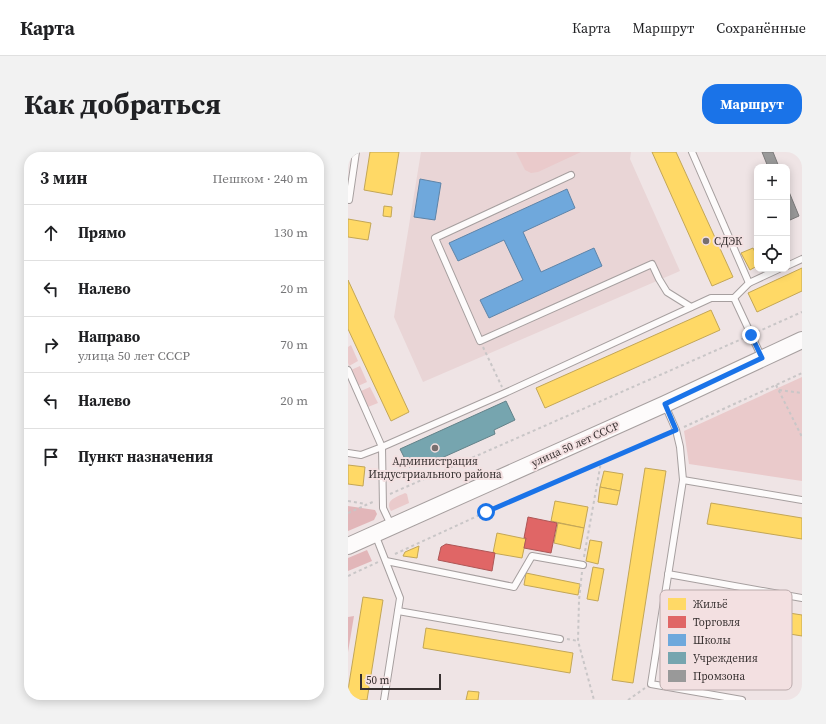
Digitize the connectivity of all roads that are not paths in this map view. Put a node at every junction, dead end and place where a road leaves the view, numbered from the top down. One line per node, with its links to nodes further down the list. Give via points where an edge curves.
1 (356, 152): 4 (lane)
2 (692, 152): 8 (lane)
3 (571, 175): 10 (lane, via 435,238 480,341 652,264 667,292)
4 (349, 200)
5 (802, 259): 6 (lane)
6 (790, 265)
7 (773, 272): 8 (lane)
8 (749, 283): 9 (lane)
9 (734, 298): 10 (lane, via 710,298); 12 (lane)
10 (691, 307): 15 (lane, via 505,393)
11 (802, 340): 12 (street, улица 50 лет СССР)
12 (762, 358): 14 (street, улица 50 лет СССР)
13 (348, 370): 15 (lane)
14 (665, 404): 17 (lane, via 676,430); 19 (street, улица 50 лет СССР)
15 (382, 446): 16 (lane, via 361,455); 19 (lane, via 383,508)
16 (348, 453)
17 (683, 480): 18 (lane); 24 (lane)
18 (802, 500)
19 (391, 527): 20 (street, улица 50 лет СССР)
20 (375, 534): 21 (street, улица 50 лет СССР); 22 (lane)
21 (348, 546)
22 (385, 560): 23 (lane, via 514,587 532,556); 29 (lane, via 400,598)
23 (583, 565)
24 (668, 574): 25 (lane); 26 (lane)
25 (666, 590)
26 (757, 590)
27 (792, 596): 28 (lane)
28 (802, 598)
29 (398, 611): 31 (lane); 34 (lane)
30 (660, 626): 32 (lane, via 651,684)
31 (560, 638)
32 (660, 686)
33 (685, 690): 35 (lane)
34 (384, 700)
35 (742, 700)

